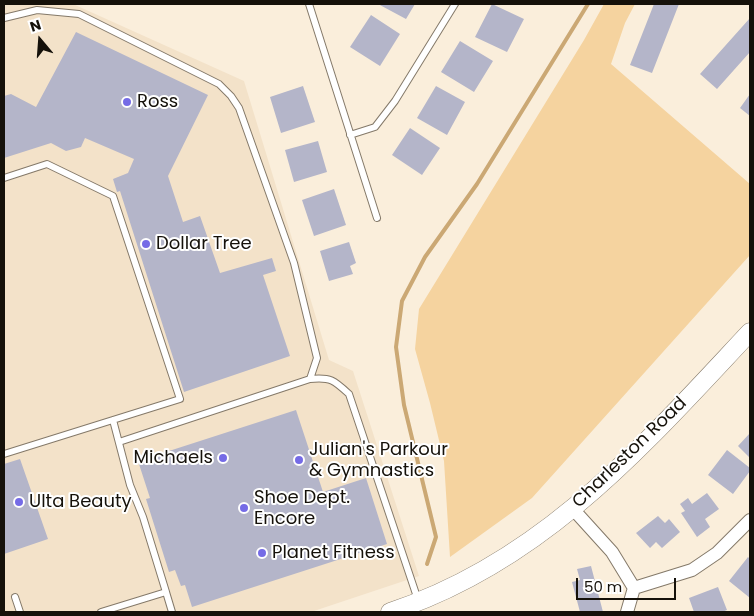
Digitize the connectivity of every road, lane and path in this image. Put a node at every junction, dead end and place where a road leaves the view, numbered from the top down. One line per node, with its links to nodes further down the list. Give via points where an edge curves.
1 (309, 4): 4 (lane)
2 (455, 4): 4 (lane, via 375,126)
3 (4, 18): 8 (lane, via 37,10 79,14 220,84 232,96 294,264 317,358)
4 (350, 135): 6 (lane)
5 (4, 178): 9 (lane, via 47,164 113,196 180,399)
6 (377, 218)
7 (750, 332): 12 (main road, Charleston Road, via 622,466)
8 (310, 379): 10 (lane); 17 (lane, via 326,378 349,394)
9 (113, 420): 10 (lane); 11 (lane)
10 (119, 442): 15 (lane)
11 (4, 454)
12 (573, 509): 14 (street, via 612,552); 17 (main road, Charleston Road, via 526,545)
13 (750, 520): 14 (street, via 717,553 692,570)
14 (634, 588): 22 (street)
15 (166, 592): 19 (lane); 20 (lane)
16 (15, 597): 18 (lane)
17 (421, 608): 21 (main road, Charleston Road)
18 (20, 612)
19 (102, 612)
20 (172, 612)
21 (390, 612)
22 (627, 612)

